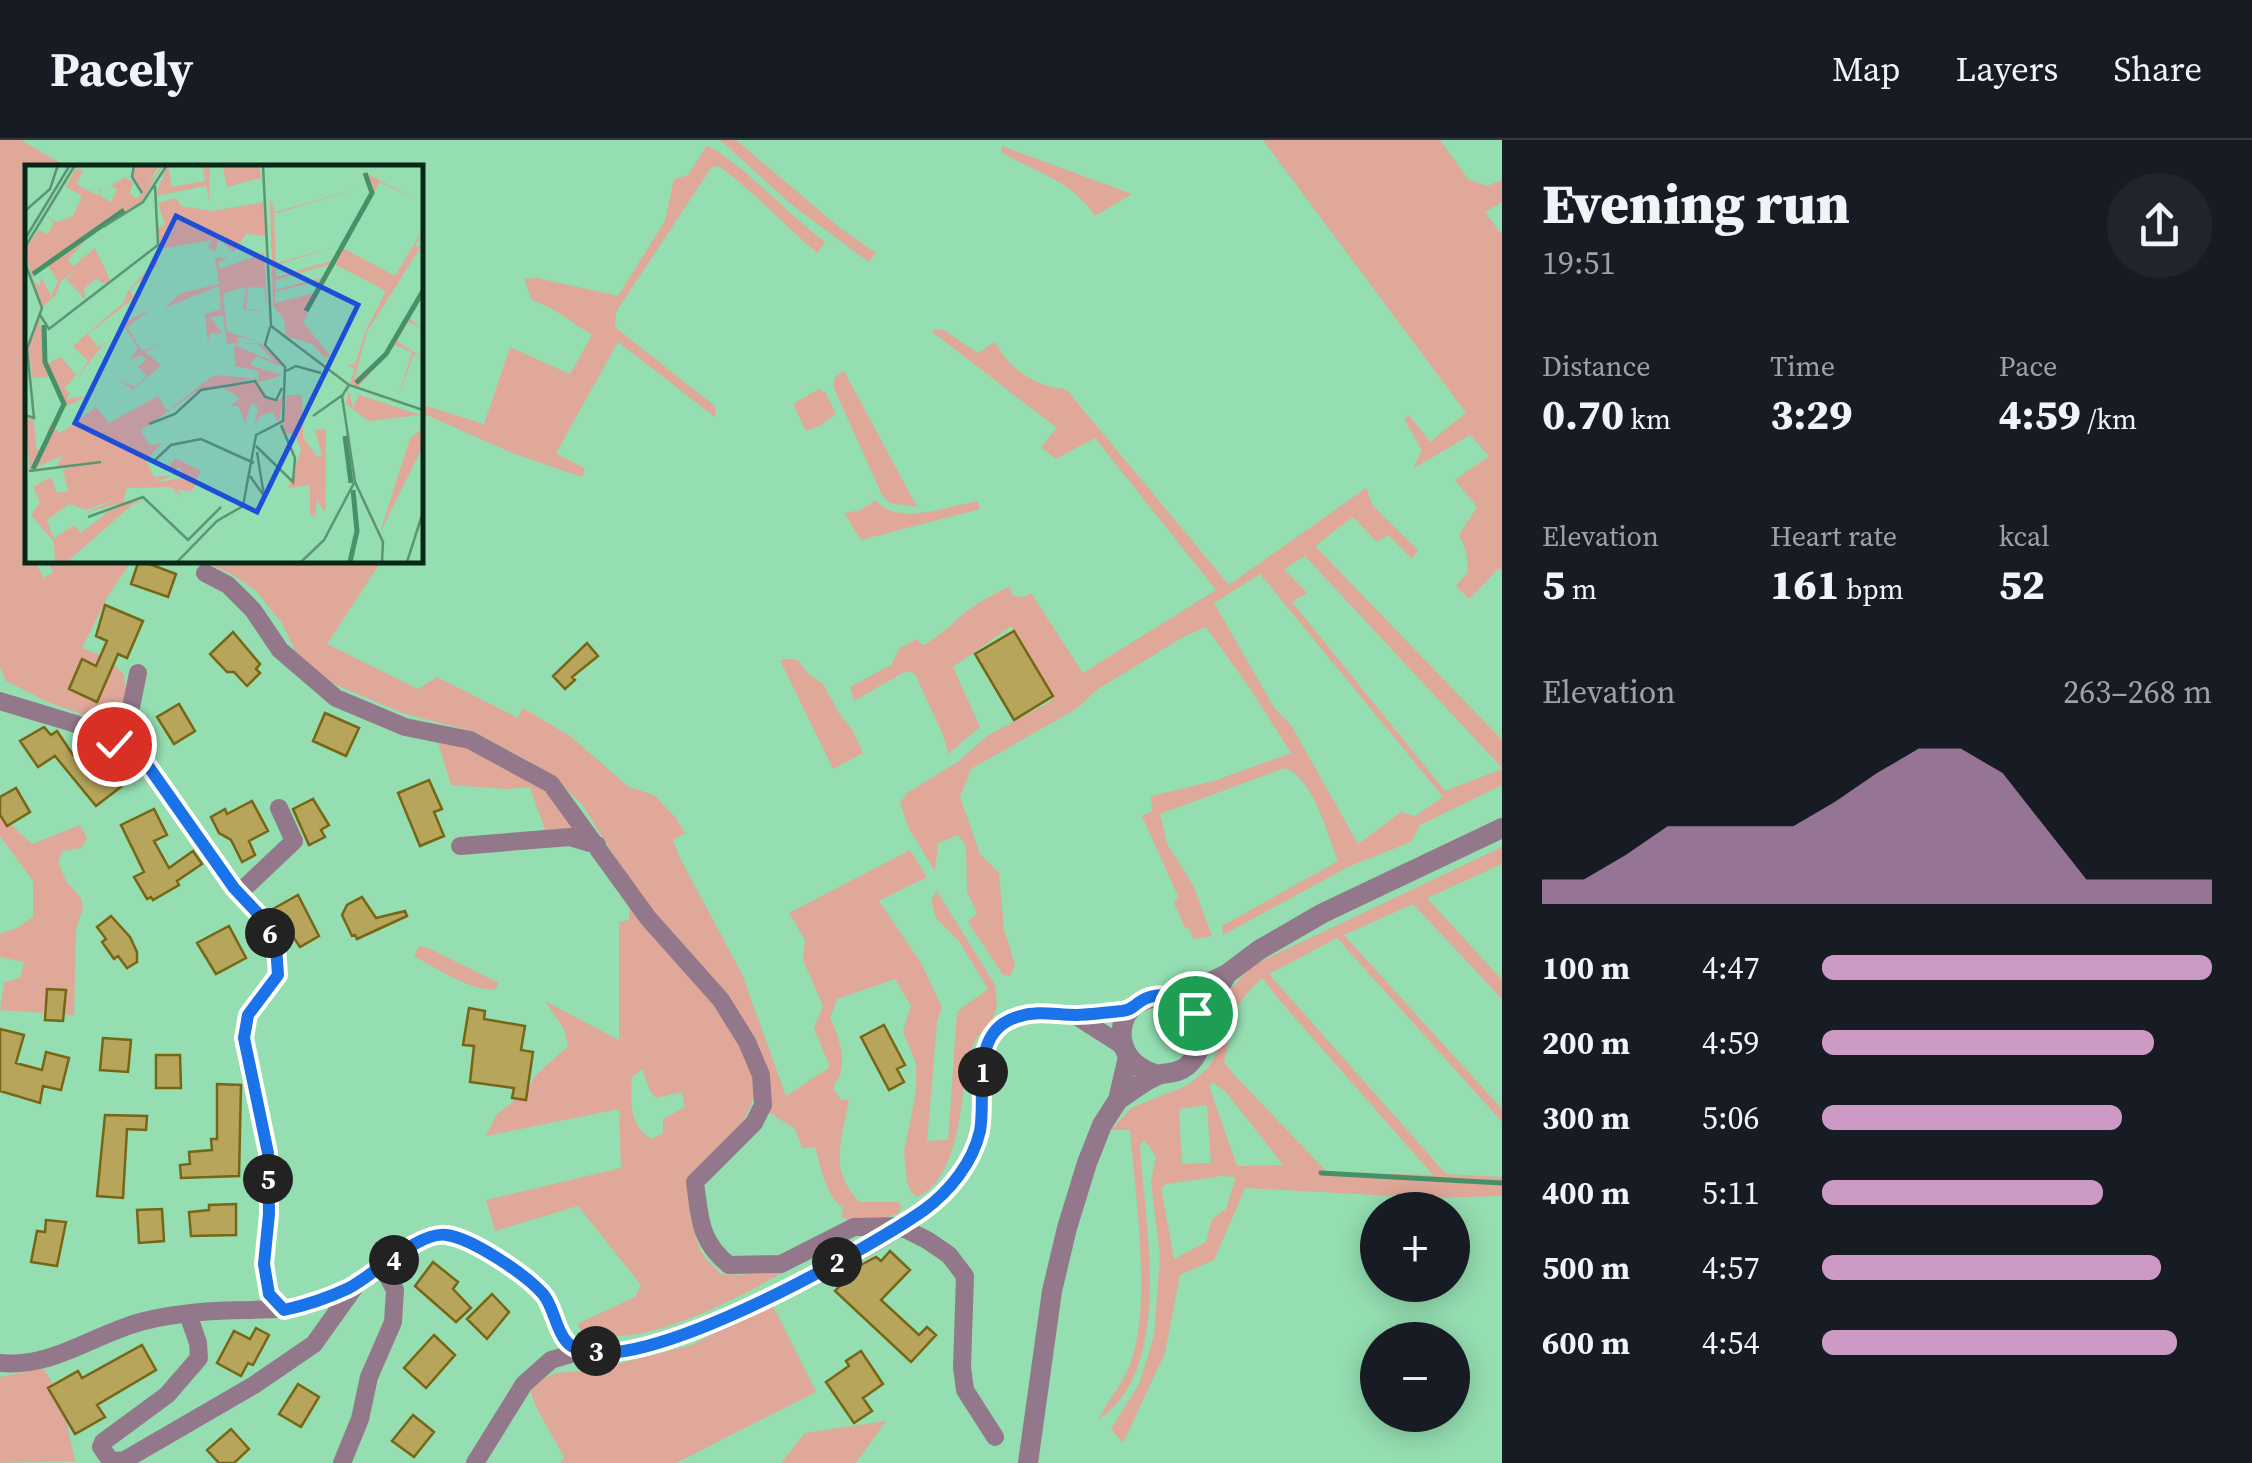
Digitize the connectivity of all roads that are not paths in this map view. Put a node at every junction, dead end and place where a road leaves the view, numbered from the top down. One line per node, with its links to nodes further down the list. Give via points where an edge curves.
1 (205, 573): 7 (street, via 228,586 280,650 336,698 507,758 551,784)
2 (138, 673): 4 (street, via 126,732)
3 (0, 701): 4 (street, via 76,724)
4 (146, 763): 9 (street)
5 (279, 808): 9 (street, via 294,841)
6 (1502, 828): 10 (street, via 1323,913)
7 (597, 845): 8 (street, via 570,837); 18 (street, via 648,918 722,1000 761,1076 763,1105 754,1124 695,1182 711,1250 730,1265 781,1264 854,1228)
8 (460, 846)
9 (239, 893): 21 (street, via 266,922 279,963 278,975 248,1015 244,1038 268,1153 264,1264 269,1294)
10 (1227, 974): 11 (street); 14 (street)
11 (1177, 998): 12 (street, via 1152,996); 14 (street)
12 (1130, 1010): 13 (street); 15 (street)
13 (1076, 1016): 15 (street); 18 (street, via 1045,1011 999,1028 982,1057 980,1131 969,1160 927,1208)
14 (1200, 1023): 16 (street, via 1200,1045 1189,1064)
15 (1126, 1051): 16 (street, via 1136,1066); 17 (street)
16 (1158, 1075): 17 (street)
17 (1118, 1100): 28 (street, via 1102,1125 1066,1228)
18 (898, 1226): 23 (street, via 692,1334 608,1352); 25 (street, via 949,1255 965,1276 964,1390)
19 (383, 1267): 20 (street); 23 (street, via 422,1239 444,1234 472,1244 543,1294 566,1341); 26 (street, via 394,1290 393,1322)
20 (357, 1283): 21 (street); 22 (street, via 314,1344 123,1461 110,1460 103,1442 166,1396 198,1358)
21 (284, 1310): 22 (street)
22 (188, 1314): 24 (street, via 142,1322 30,1364)
23 (581, 1351): 27 (street, via 550,1360 524,1384)
24 (0, 1363)
25 (996, 1437)
26 (342, 1463)
27 (475, 1463)
28 (1028, 1463)

